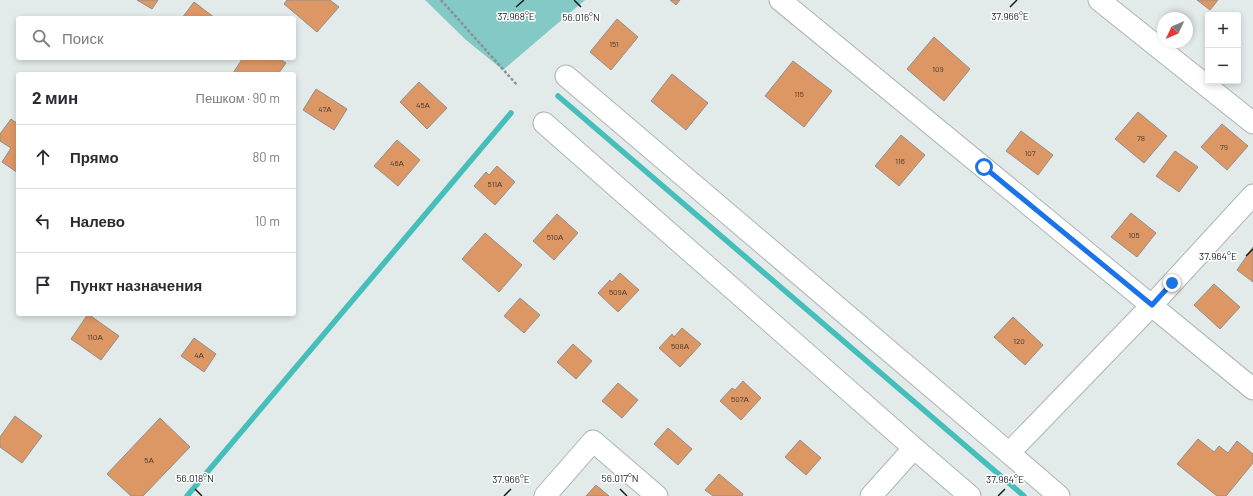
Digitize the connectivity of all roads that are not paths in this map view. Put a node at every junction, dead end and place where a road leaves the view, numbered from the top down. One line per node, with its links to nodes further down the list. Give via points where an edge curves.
1 (780, 0): 7 (lane)
2 (1099, 0): 4 (lane)
3 (566, 76): 10 (lane)
4 (1253, 122)
5 (544, 123): 9 (lane)
6 (1253, 195): 7 (lane)
7 (1152, 305): 8 (lane); 10 (lane)
8 (1253, 389)
9 (914, 448): 13 (lane); 14 (lane)
10 (1009, 453): 15 (lane)
11 (545, 496): 12 (lane, via 593,441)
12 (657, 496)
13 (872, 496)
14 (970, 496)
15 (1059, 496)

